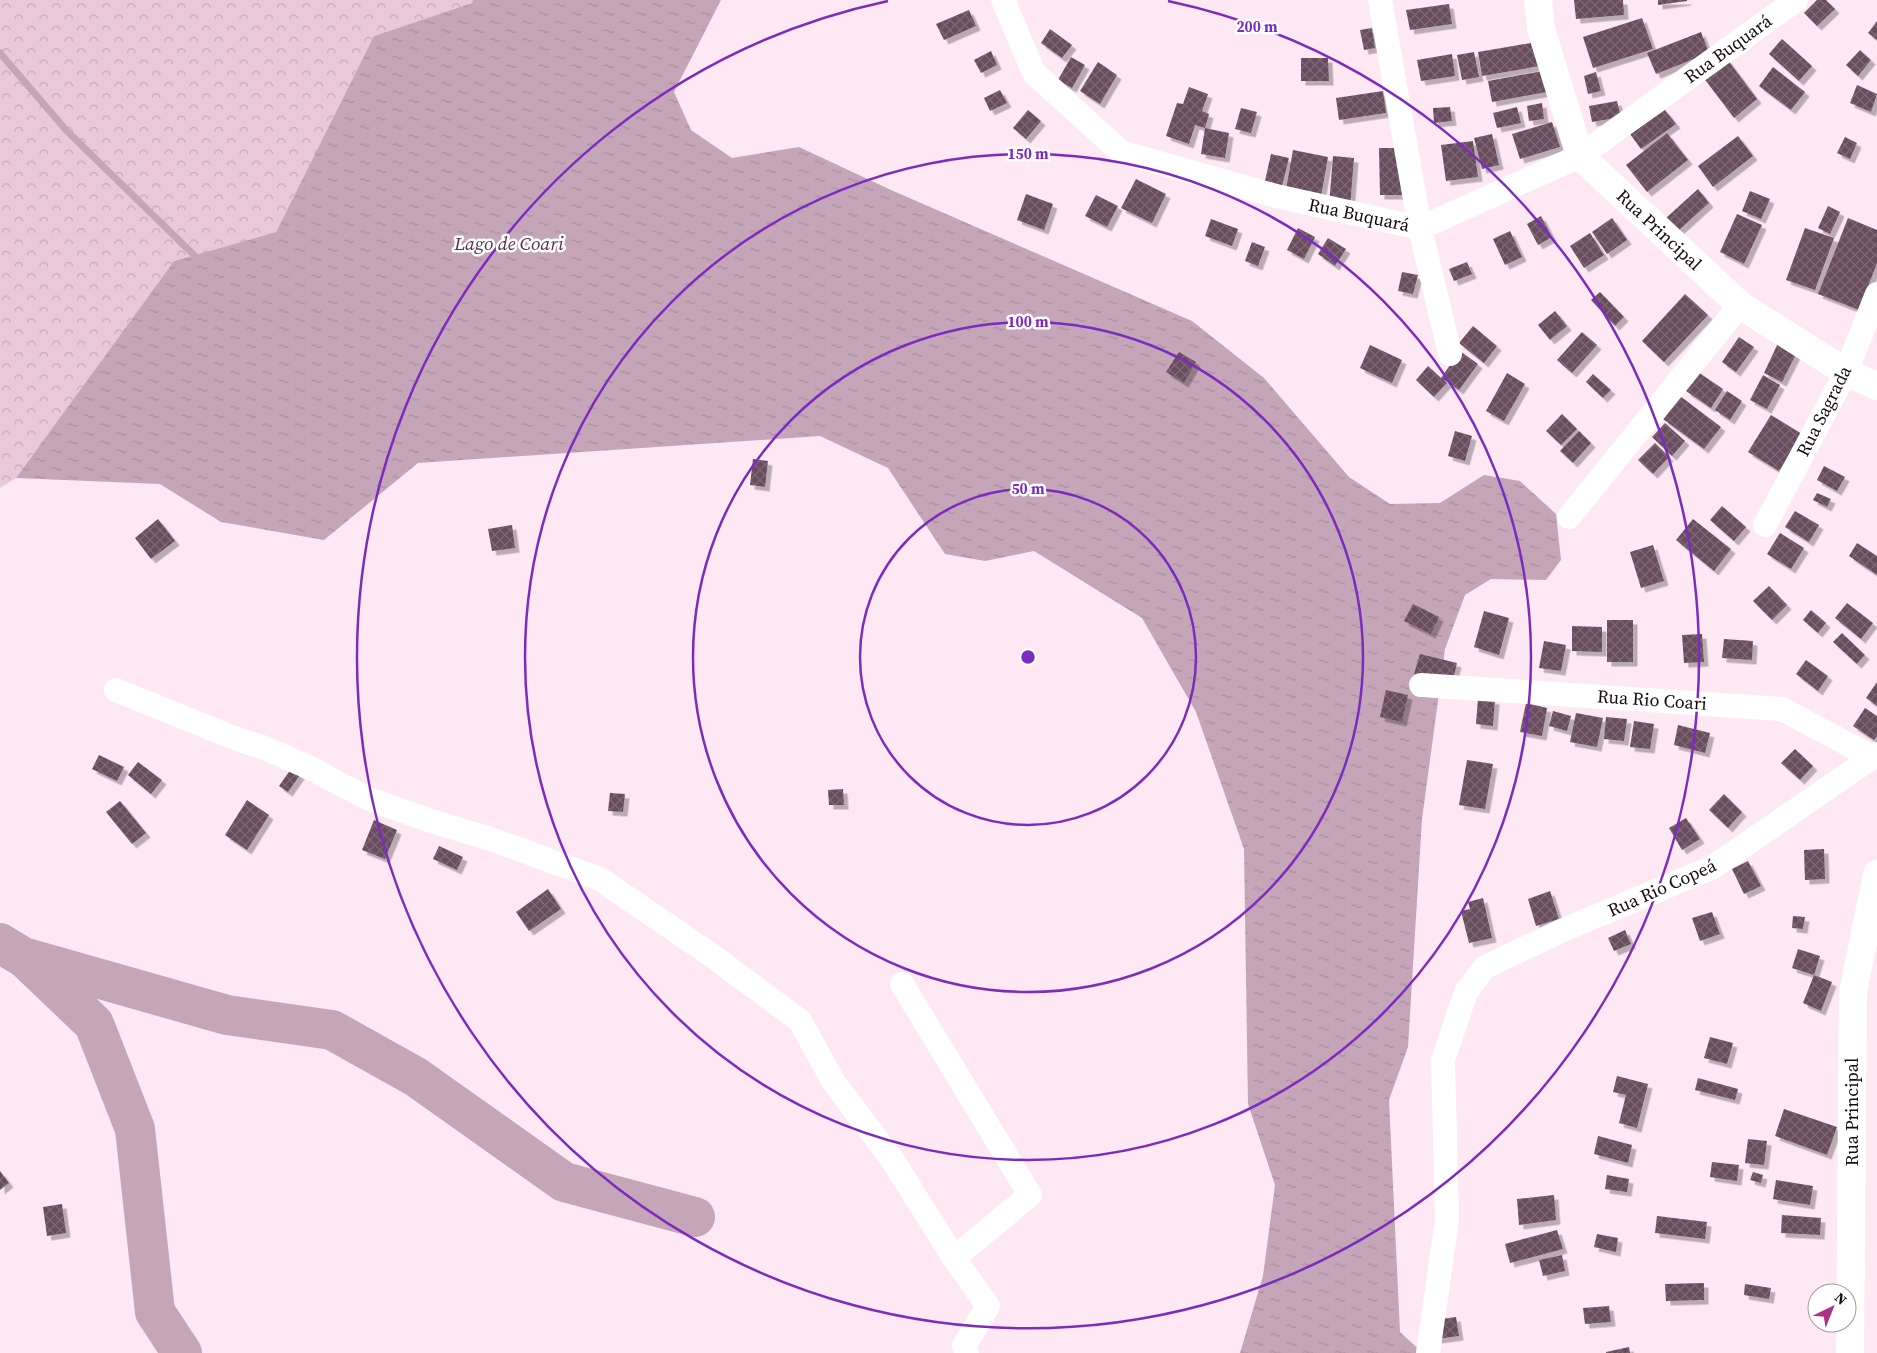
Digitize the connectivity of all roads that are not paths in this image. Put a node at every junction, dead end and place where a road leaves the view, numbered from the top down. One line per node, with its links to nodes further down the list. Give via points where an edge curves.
1 (1003, 0): 6 (street, Rua Buquará, via 1034,73 1121,152 1276,196)
2 (1380, 0): 6 (street)
3 (1538, 0): 5 (street, via 1542,29)
4 (1796, 0): 5 (street, Rua Buquará)
5 (1580, 156): 6 (street, Rua Buquará); 8 (street, Rua Principal)
6 (1420, 228): 9 (street)
7 (1877, 294): 10 (street, Rua Sagrada)
8 (1740, 305): 10 (street, Rua Principal); 12 (street)
9 (1450, 354)
10 (1846, 372): 11 (street, Rua Principal); 13 (street, Rua Sagrada)
11 (1877, 386)
12 (1569, 516)
13 (1765, 525)
14 (1421, 685): 16 (street, Rua Rio Coari, via 1782,709)
15 (116, 690): 19 (street, via 300,763 367,798 600,878 800,1021 833,1081 893,1161)
16 (1874, 756): 21 (street, Rua Rio Copeá, via 1713,867 1561,931 1485,968 1466,992 1443,1060 1448,1220)
17 (1877, 874): 22 (street, Rua Principal, via 1853,992)
18 (902, 984): 19 (street, via 1030,1195)
19 (954, 1258): 20 (street, via 988,1306 964,1346)
20 (967, 1353)
21 (1428, 1353)
22 (1850, 1353)

